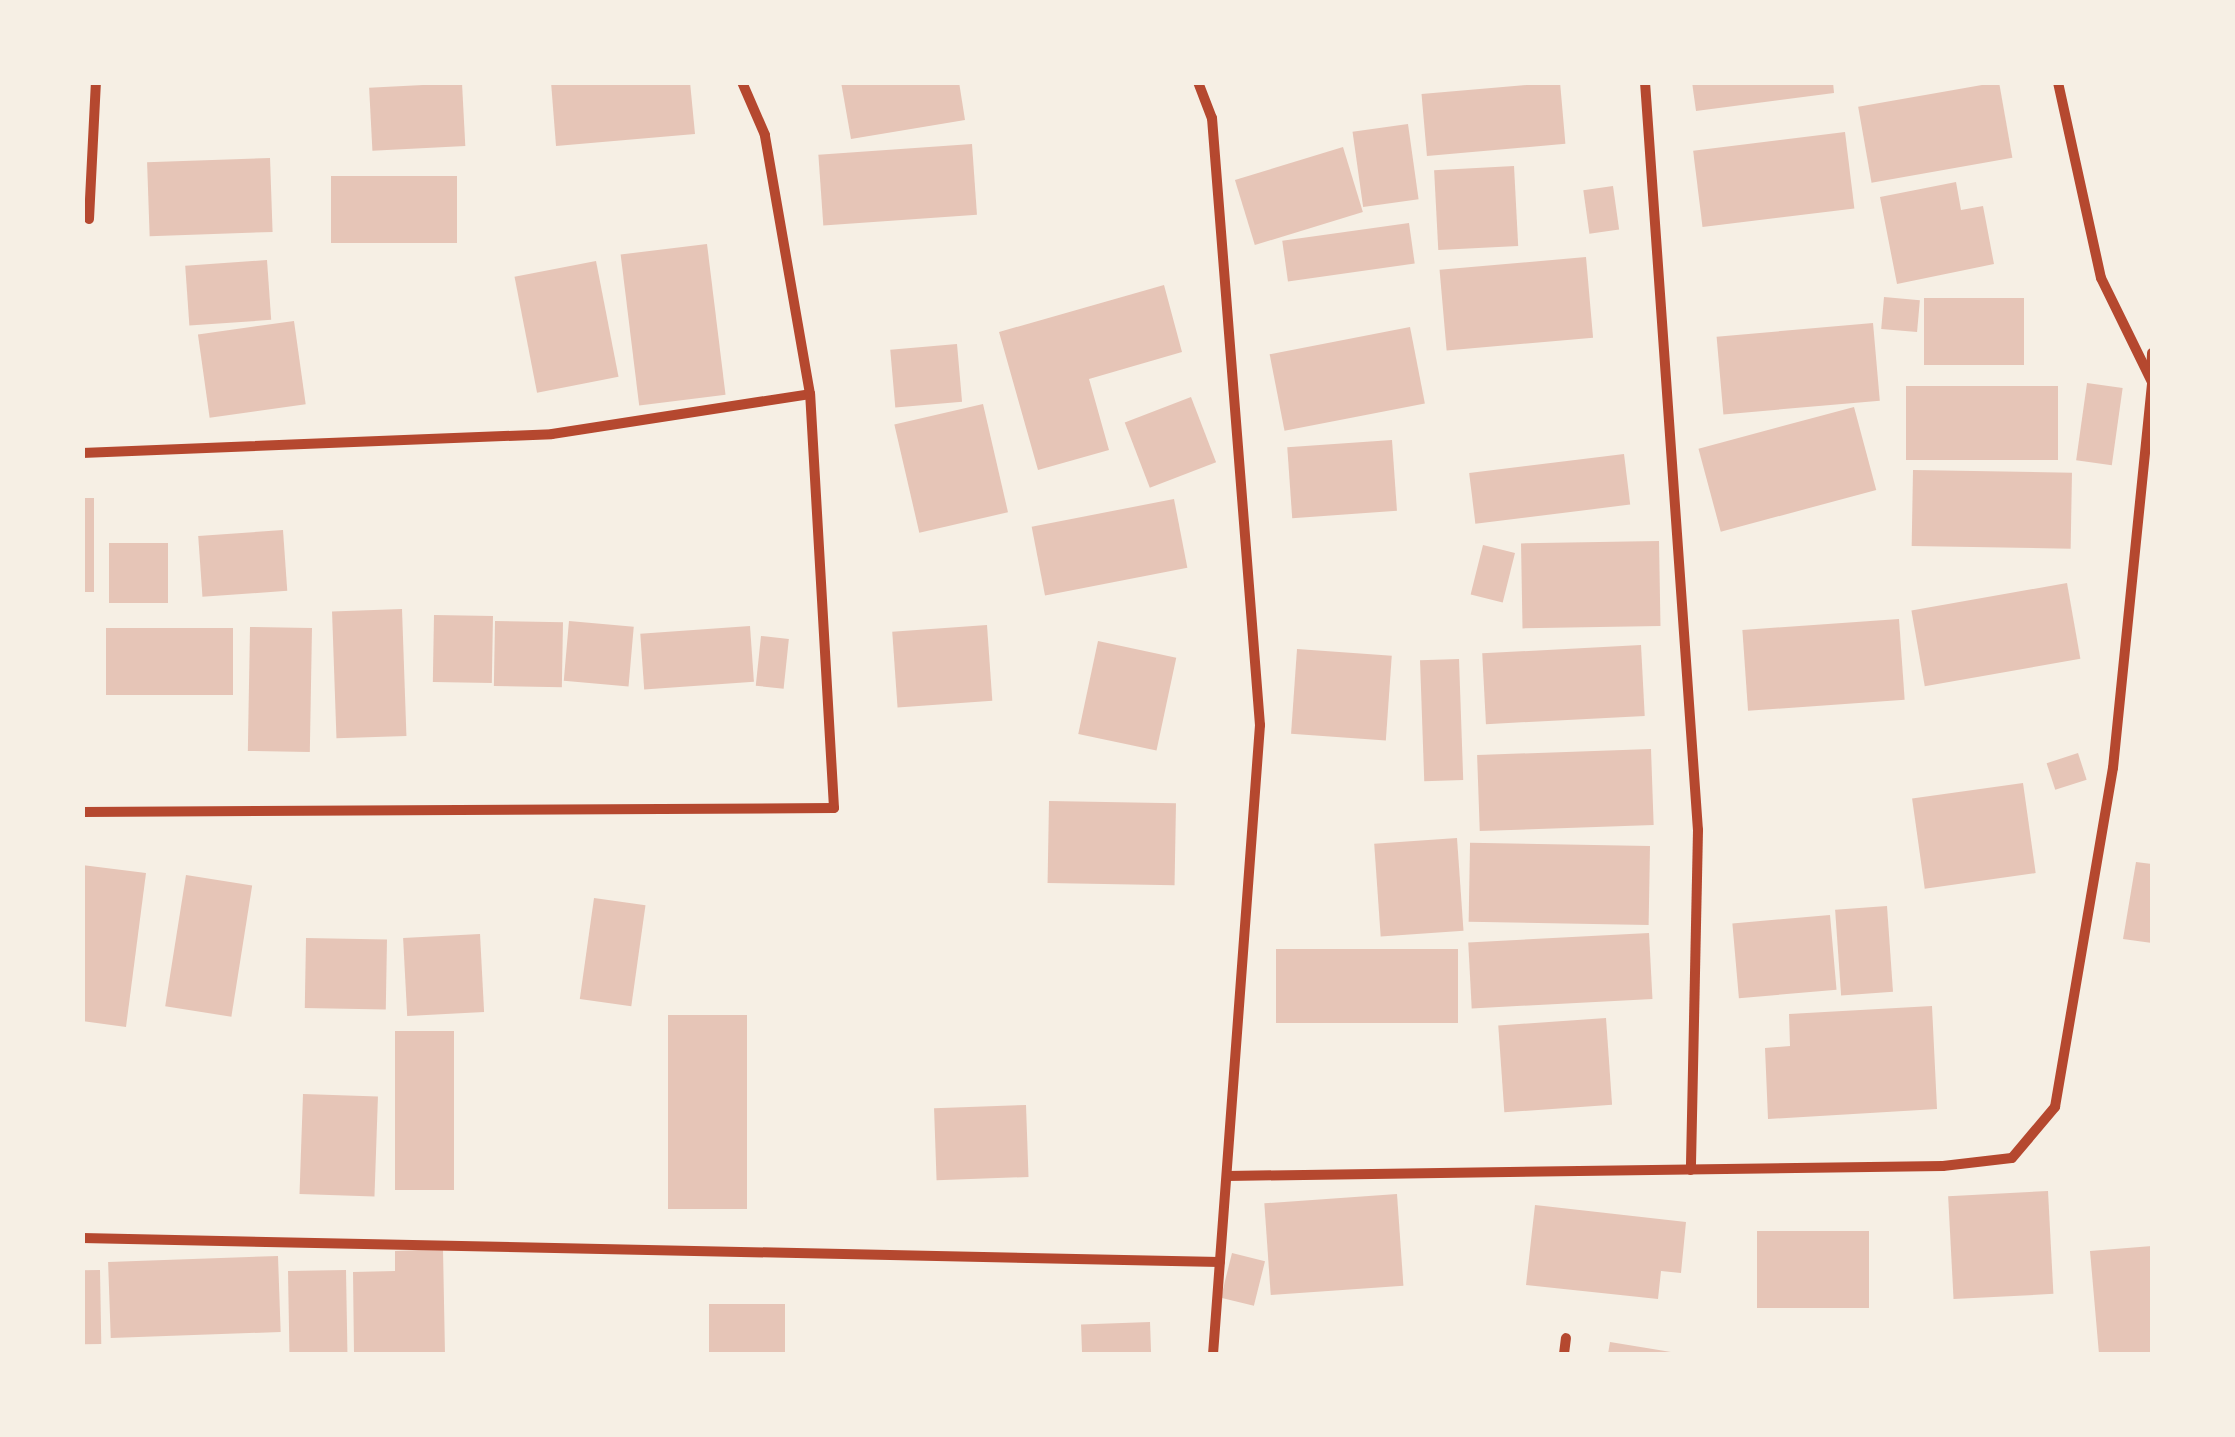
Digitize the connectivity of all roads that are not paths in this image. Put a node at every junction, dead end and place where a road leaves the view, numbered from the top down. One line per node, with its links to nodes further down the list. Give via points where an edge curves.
1 (96, 82): 6 (street)
2 (742, 82): 9 (street, via 764,135)
3 (1198, 82): 13 (street, via 1212,118 1260,725)
4 (1645, 82): 12 (street, via 1698,830)
5 (2058, 82): 8 (street, via 2101,278)
6 (90, 219)
7 (2152, 353): 8 (street)
8 (2152, 382): 12 (street, via 2112,768 2055,1107 2012,1158)
9 (810, 394): 10 (street, via 552,434); 11 (street, via 834,808)
10 (82, 453)
11 (82, 812)
12 (1691, 1170): 13 (street)
13 (1226, 1176): 15 (street)
14 (82, 1238): 15 (street)
15 (1220, 1262): 17 (street)
16 (1566, 1338): 18 (street)
17 (1213, 1354)
18 (1564, 1354)

